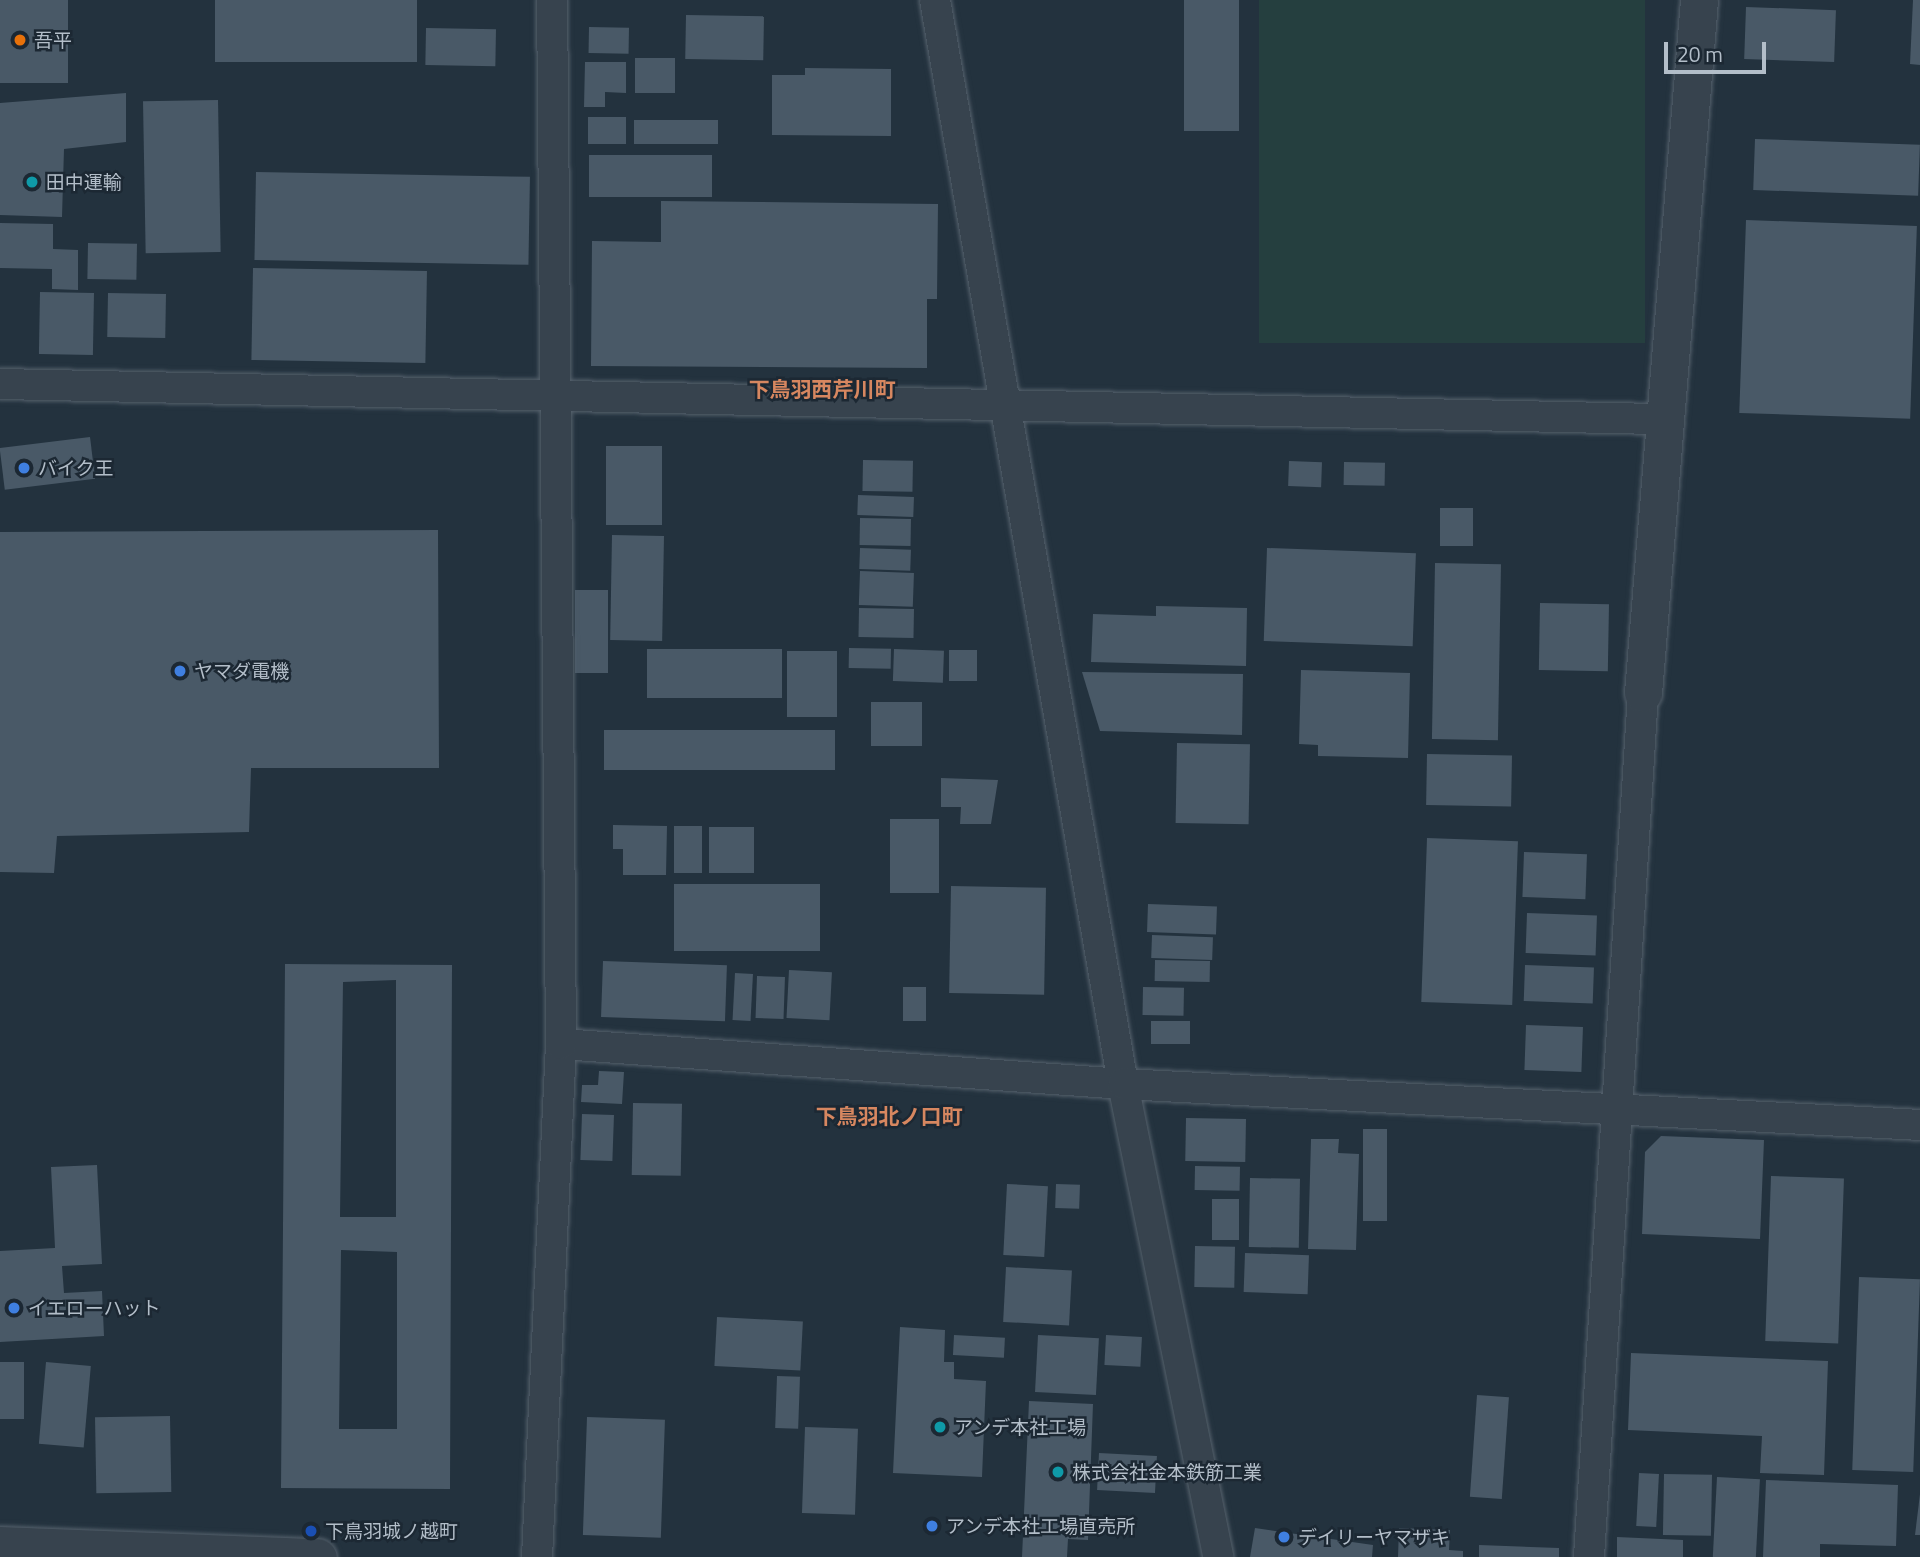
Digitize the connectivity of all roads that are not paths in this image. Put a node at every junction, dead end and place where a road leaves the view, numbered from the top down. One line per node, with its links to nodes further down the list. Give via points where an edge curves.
1 (552, 0): 5 (street)
2 (935, 0): 6 (street)
3 (1699, 0): 7 (street)
4 (0, 384): 5 (street)
5 (551, 396): 6 (street); 9 (street)
6 (1010, 405): 7 (street); 10 (street)
7 (1661, 419): 8 (street)
8 (1643, 693): 11 (street)
9 (561, 1044): 10 (street); 15 (street)
10 (1123, 1084): 11 (street); 16 (street)
11 (1617, 1106): 12 (street); 17 (street)
12 (1920, 1125)
13 (0, 1545): 14 (street)
14 (318, 1557)
15 (537, 1557)
16 (1218, 1557)
17 (1589, 1557)

